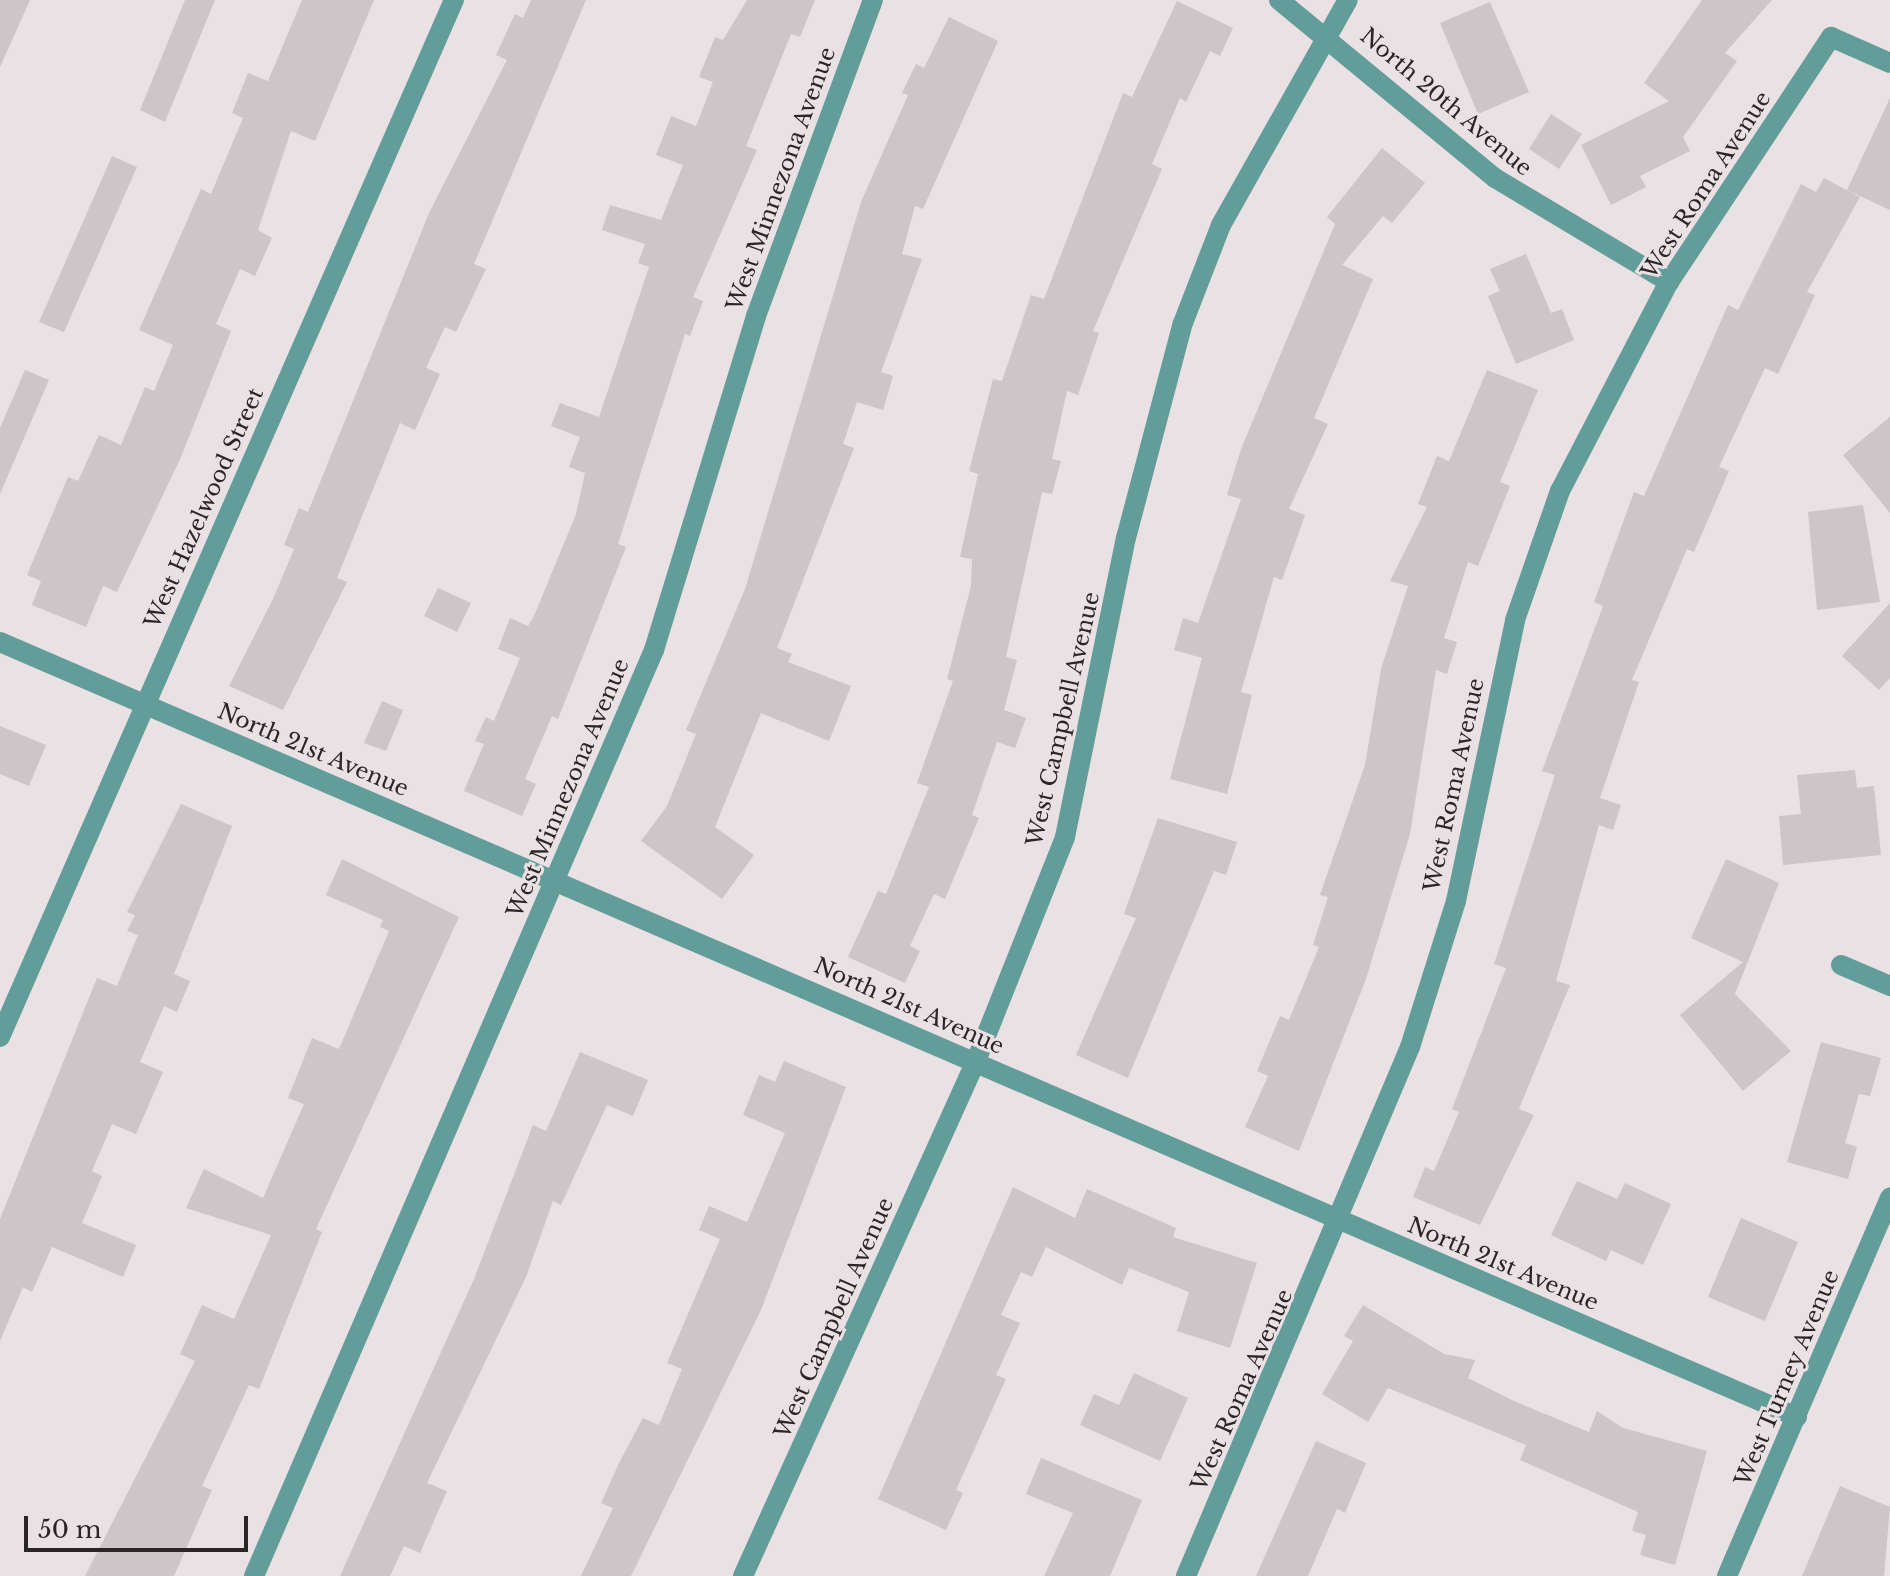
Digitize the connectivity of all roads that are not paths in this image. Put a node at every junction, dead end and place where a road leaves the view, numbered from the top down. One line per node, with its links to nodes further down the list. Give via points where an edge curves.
1 (454, 0): 9 (street, West Hazelwood Street)
2 (873, 0): 10 (street, West Minnezona Avenue, via 756,316 654,650)
3 (1279, 0): 5 (street, North 20th Avenue)
4 (1348, 0): 5 (street, West Campbell Avenue)
5 (1326, 34): 7 (street, North 20th Avenue, via 1495,178); 14 (street, West Campbell Avenue, via 1221,225 1183,323 1126,538 1065,837)
6 (1890, 63): 7 (street, West Roma Avenue, via 1831,37)
7 (1669, 282): 16 (street, West Roma Avenue, via 1560,491 1515,620 1456,901 1410,1047)
8 (0, 642): 9 (street, North 21st Avenue)
9 (143, 705): 10 (street, North 21st Avenue); 13 (street, West Hazelwood Street)
10 (556, 876): 14 (street, North 21st Avenue); 18 (street, West Minnezona Avenue)
11 (1841, 965): 12 (street)
12 (1890, 986)
13 (0, 1037)
14 (976, 1061): 16 (street, North 21st Avenue); 19 (street, West Campbell Avenue)
15 (1890, 1198): 17 (street, West Turney Avenue)
16 (1342, 1221): 17 (street, North 21st Avenue); 20 (street, West Roma Avenue)
17 (1797, 1417): 21 (street, West Turney Avenue)
18 (254, 1576)
19 (743, 1576)
20 (1186, 1576)
21 (1727, 1576)

